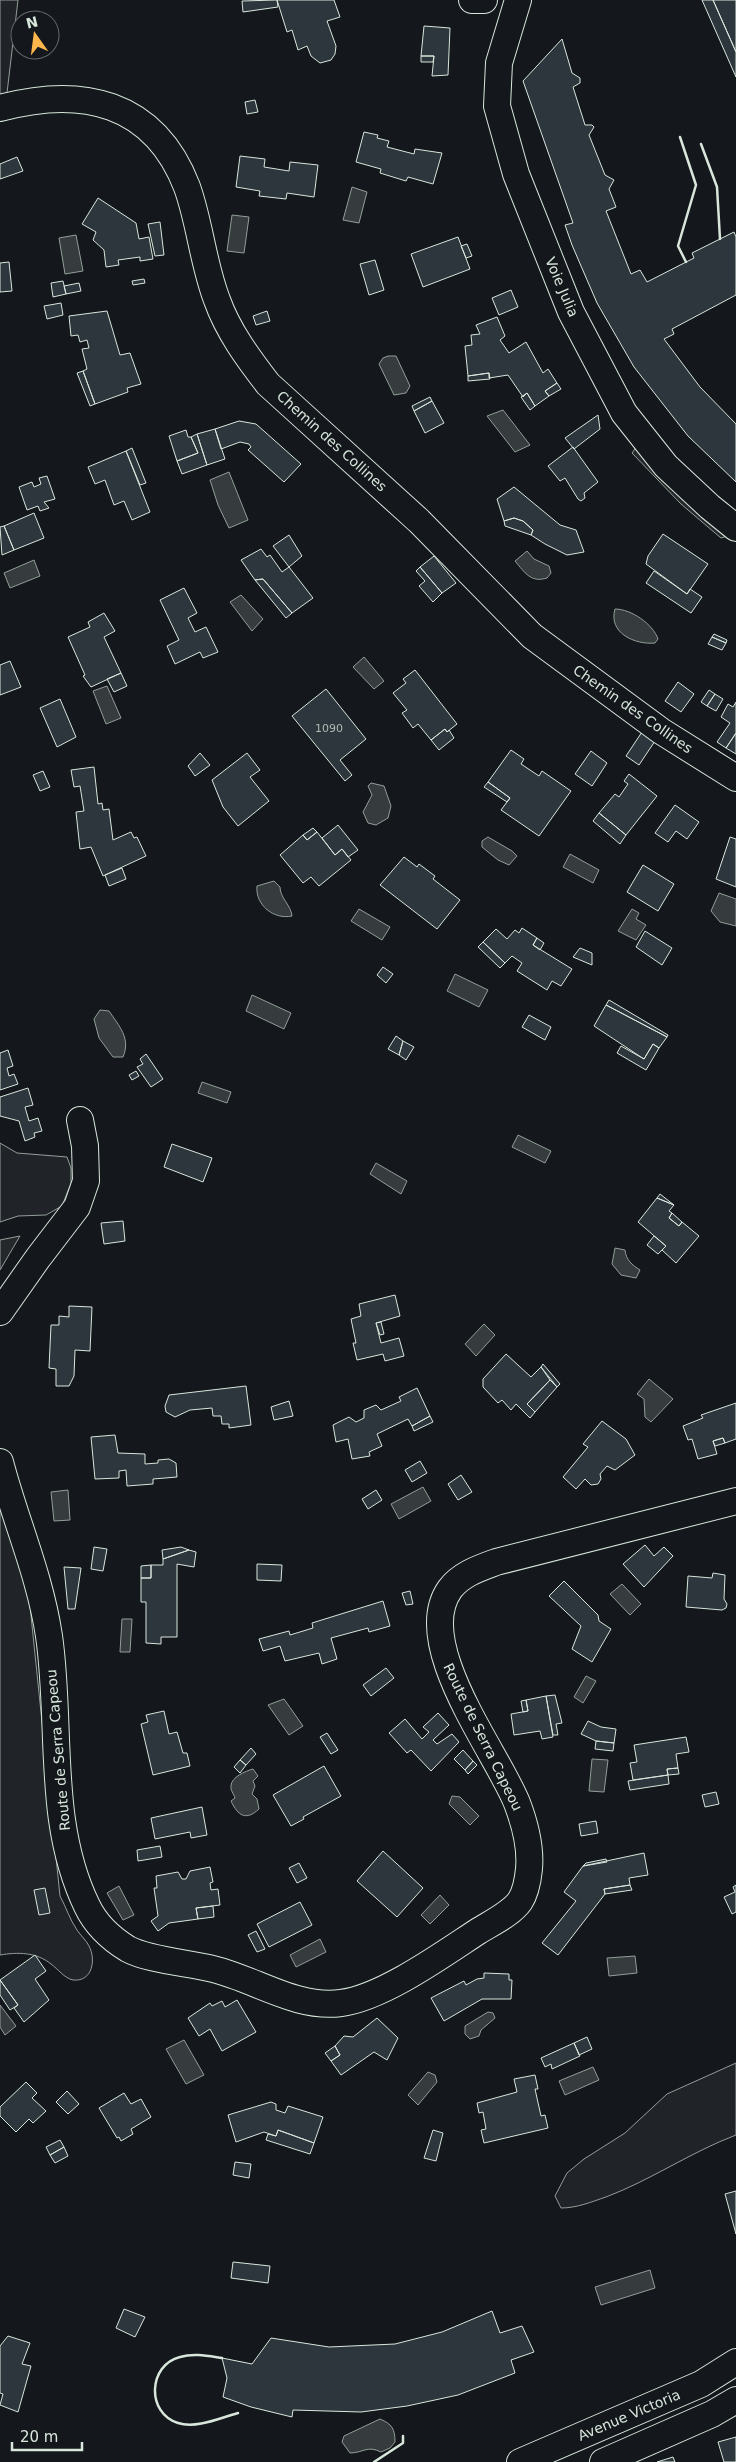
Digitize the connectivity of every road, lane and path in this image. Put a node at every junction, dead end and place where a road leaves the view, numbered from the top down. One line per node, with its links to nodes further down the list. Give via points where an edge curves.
1 (472, 0): 2 (street)
2 (484, 0)
3 (518, 0): 5 (street, Voie Julia, via 499,63 498,106 516,174 571,312 624,412 666,466)
4 (0, 108): 6 (street, Chemin des Collines, via 61,98 85,99 110,105 133,117 152,133 171,156 187,188 217,301 247,358 268,384 419,520 532,636 661,731)
5 (736, 528)
6 (736, 778)
7 (80, 1120): 8 (street, via 86,1181 77,1208)
8 (0, 1312)
9 (0, 1462): 10 (street, Route de Serra Capeou, via 44,1604 50,1641 60,1807 68,1856 78,1888 94,1920 111,1938 132,1951 213,1969 313,2002 349,2001 413,1974 504,1915 520,1901 528,1882 530,1856 517,1802 450,1672 442,1647 439,1621 451,1588 476,1569 496,1562)
10 (736, 1502)
11 (736, 2362): 13 (street, Avenue Victoria, via 701,2384)
12 (736, 2400): 14 (street, via 712,2414)
13 (520, 2462)
14 (603, 2462)

